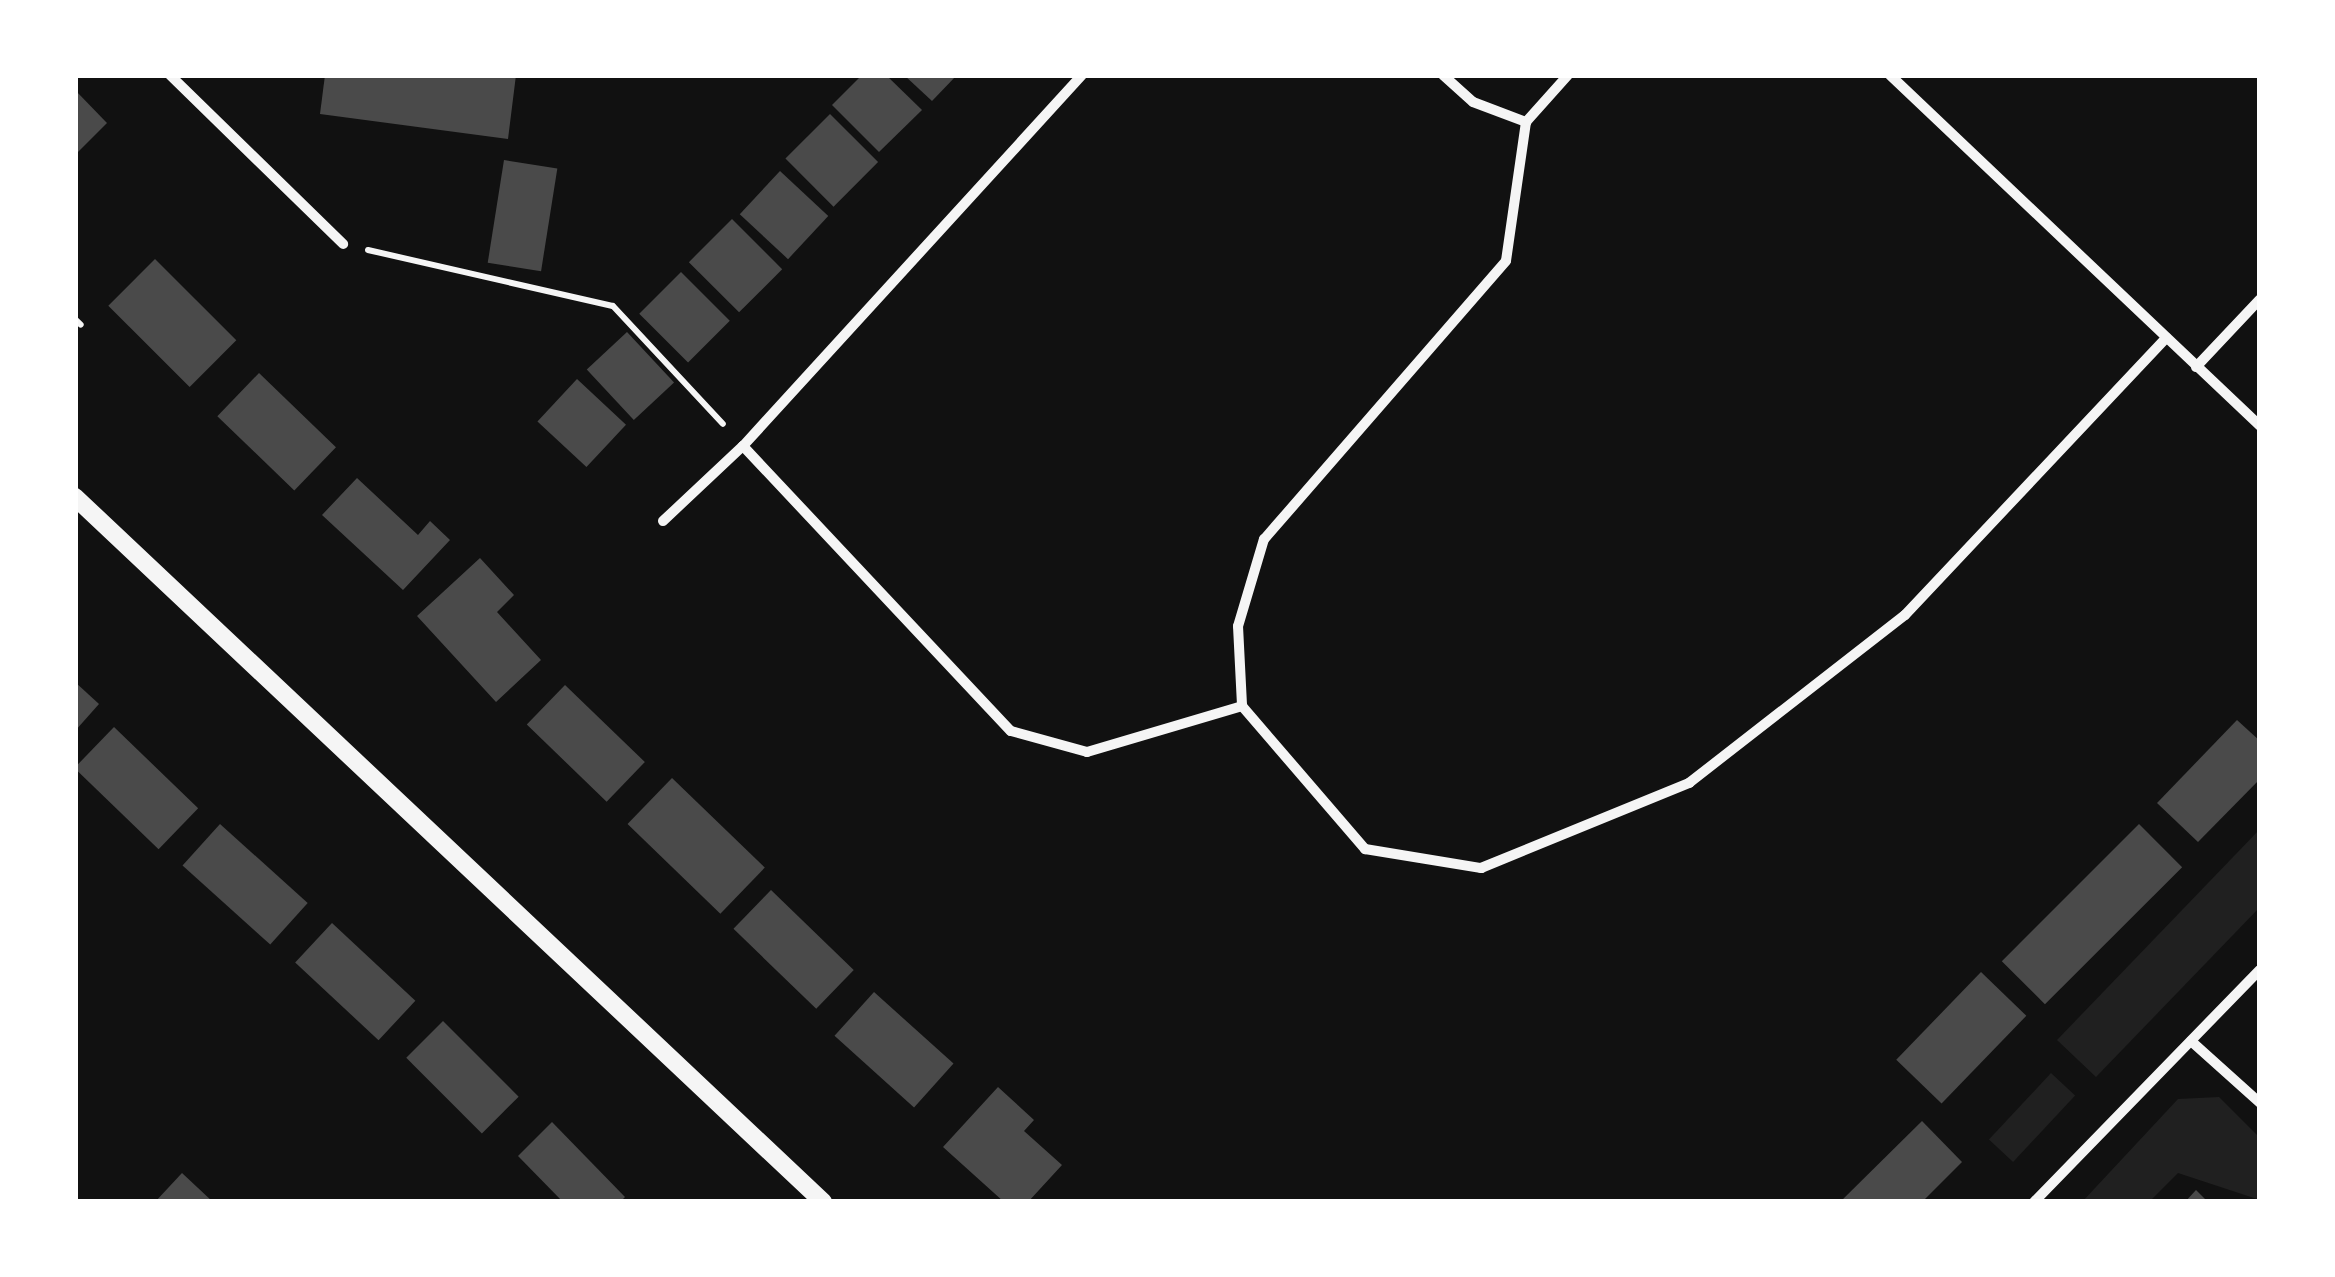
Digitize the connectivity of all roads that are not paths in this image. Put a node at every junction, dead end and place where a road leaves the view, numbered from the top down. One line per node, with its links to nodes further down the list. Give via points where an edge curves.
1 (170, 75): 7 (street)
2 (1082, 75): 12 (street)
3 (1443, 75): 6 (street, via 1472,102)
4 (1568, 75): 6 (street)
5 (1890, 75): 9 (street)
6 (1526, 122): 15 (street, via 1506,261 1264,539 1238,626)
7 (343, 244)
8 (2260, 299): 10 (street)
9 (2166, 338): 10 (street); 15 (street, via 1905,615 1689,784 1480,868 1365,849)
10 (2196, 367): 11 (street)
11 (2260, 426)
12 (743, 446): 14 (street); 15 (street, via 1011,731 1087,752)
13 (75, 497): 19 (street)
14 (663, 521)
15 (1242, 706)
16 (2260, 970): 17 (street)
17 (2191, 1041): 18 (street); 20 (street)
18 (2260, 1103)
19 (824, 1202)
20 (2034, 1202)

